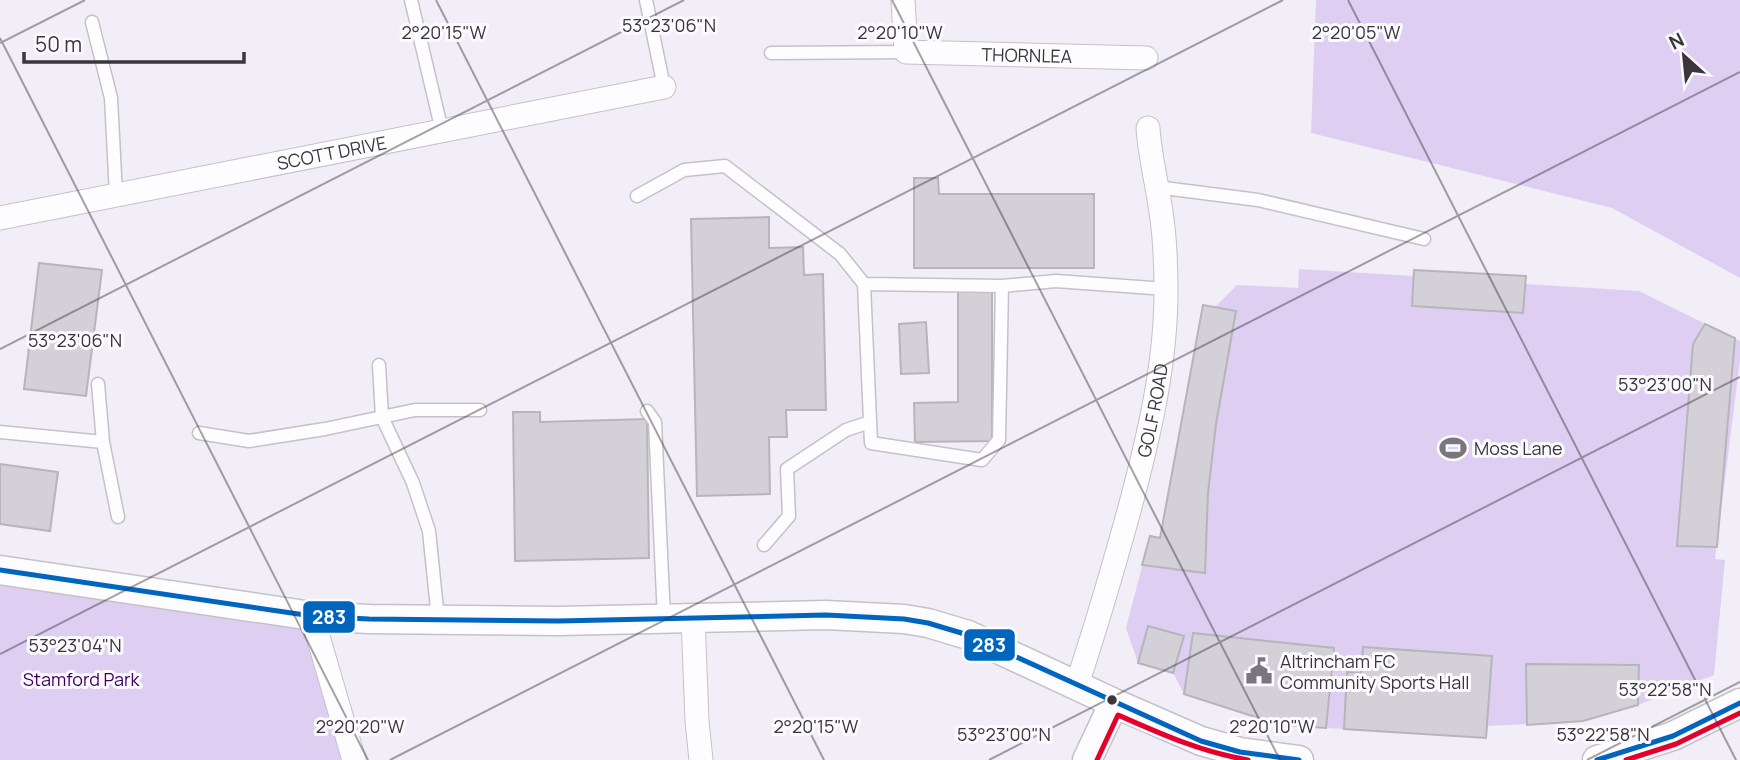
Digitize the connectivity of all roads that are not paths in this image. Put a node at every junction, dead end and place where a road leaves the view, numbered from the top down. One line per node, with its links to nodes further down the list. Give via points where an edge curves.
1 (411, 0): 10 (lane)
2 (646, 0): 8 (lane)
3 (903, 0): 5 (street)
4 (92, 22): 12 (lane, via 111,98)
5 (906, 52): 6 (lane); 7 (street, THORNLEA)
6 (771, 53)
7 (1146, 58)
8 (664, 87): 10 (street, SCOTT DRIVE)
9 (1148, 128): 11 (street, GOLF ROAD)
10 (442, 131): 12 (street, SCOTT DRIVE)
11 (1156, 187): 15 (lane, via 1258,200); 18 (street, GOLF ROAD)
12 (116, 195): 14 (street, SCOTT DRIVE)
13 (637, 196): 16 (lane, via 684,170 725,166 840,254)
14 (0, 218)
15 (1424, 239)
16 (864, 284): 17 (lane); 24 (lane)
17 (1002, 286): 18 (lane, via 1056,281); 24 (lane, via 999,440 982,460 872,443)
18 (1166, 289): 35 (street, GOLF ROAD, via 1165,332 1150,427)
19 (379, 365): 23 (lane)
20 (98, 384): 27 (lane)
21 (480, 410): 23 (lane, via 415,410)
22 (647, 411): 32 (lane, via 655,422)
23 (382, 417): 26 (lane, via 249,441); 34 (lane, via 414,483 429,531)
24 (870, 422): 29 (lane, via 846,430 787,469 789,516)
25 (0, 432): 27 (lane)
26 (200, 433)
27 (103, 442): 28 (lane)
28 (118, 517)
29 (764, 545)
30 (0, 570): 31 (street)
31 (312, 616): 34 (street); 38 (street)
32 (664, 618): 33 (street); 34 (street)
33 (694, 618): 35 (street, via 861,615 928,623 978,639); 39 (street)
34 (439, 619)
35 (1077, 684): 36 (street)
36 (1114, 703): 40 (street); 41 (street, via 1218,746)
37 (1740, 703): 42 (street, via 1673,736)
38 (354, 760)
39 (701, 760)
40 (1087, 760)
41 (1298, 760)
42 (1597, 760)

